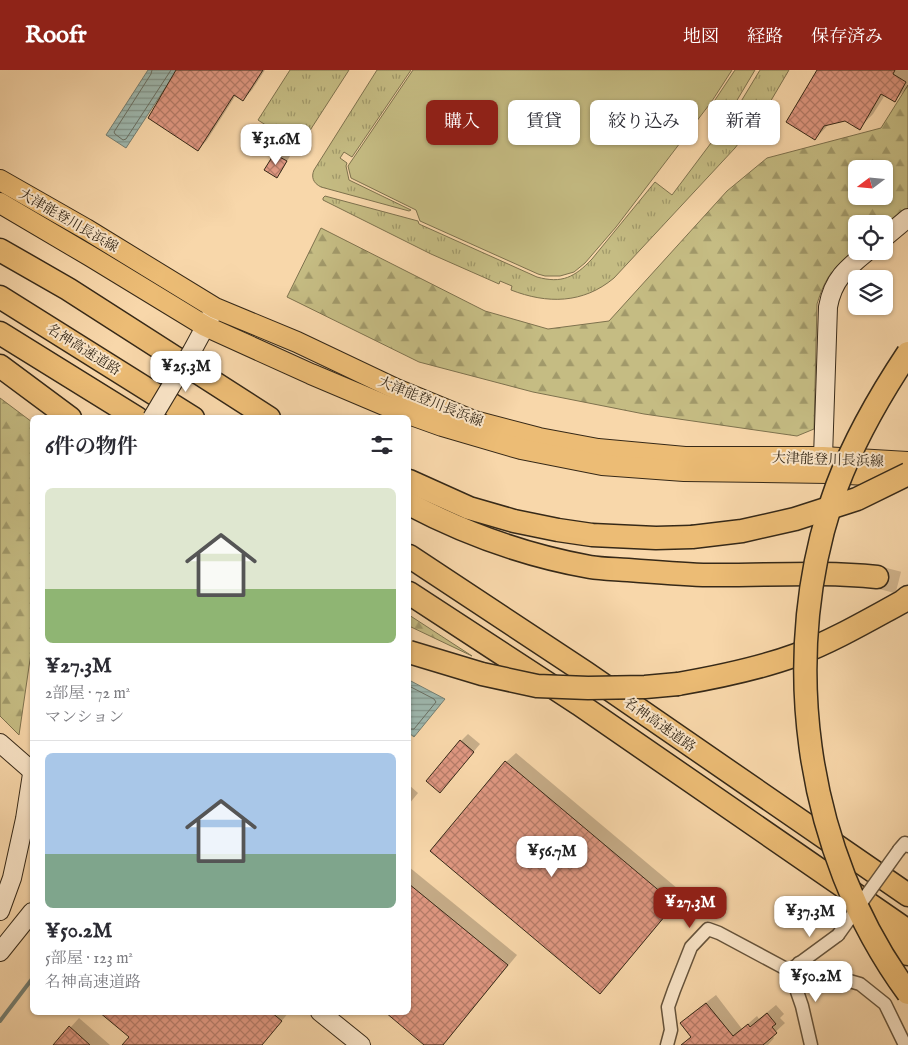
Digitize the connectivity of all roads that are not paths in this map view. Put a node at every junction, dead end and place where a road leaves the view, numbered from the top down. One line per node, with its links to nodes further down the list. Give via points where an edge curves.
1 (0, 180): 8 (main road, 大津能登川長浜線)
2 (0, 203): 9 (main road, 大津能登川長浜線)
3 (908, 218): 4 (street)
4 (893, 230)
5 (0, 250): 17 (highway, via 68,289)
6 (857, 260): 18 (street, via 840,277 828,307)
7 (0, 297): 16 (highway, 名神高速道路)
8 (215, 308): 9 (street); 18 (main road, 大津能登川長浜線, via 396,389 474,420 540,438 598,449 685,457)
9 (205, 326): 15 (street, bridge); 20 (main road, 大津能登川長浜線, via 389,407 521,450 602,465 684,471)
10 (0, 333): 14 (highway)
11 (908, 353): 40 (highway, bridge, via 867,420 837,486 810,598 806,677 811,756 826,826 865,922)
12 (0, 366): 13 (highway)
13 (66, 415)
14 (132, 415)
15 (154, 415)
16 (188, 415)
17 (264, 415)
18 (823, 458): 19 (main road, 大津能登川長浜線)
19 (908, 462)
20 (908, 475): 21 (highway, bridge, via 857,499 795,519 742,531 656,538 592,535 523,523 469,508)
21 (411, 482)
22 (411, 505): 24 (highway, via 496,542 592,567 670,574 795,573)
23 (411, 557): 33 (highway, 名神高速道路, via 586,673)
24 (877, 577)
25 (411, 594): 28 (highway)
26 (908, 597): 27 (highway, bridge, via 842,635 796,655 723,676 678,684 588,688 536,686)
27 (411, 653)
28 (579, 704): 36 (highway); 38 (highway, via 616,737 798,867)
29 (0, 743): 30 (street)
30 (30, 770)
31 (30, 784): 34 (street, via 12,878)
32 (903, 848): 39 (street, bridge, via 838,935)
33 (908, 895)
34 (0, 911)
35 (30, 914): 37 (street)
36 (908, 931)
37 (0, 952)
38 (908, 954)
39 (794, 967): 42 (street, via 860,984 885,1004); 44 (street, via 708,929 691,947 674,990 668,1007 671,1030); 45 (street)
40 (908, 993)
41 (324, 1015): 43 (street)
42 (902, 1042)
43 (361, 1045)
44 (667, 1045)
45 (811, 1045)

